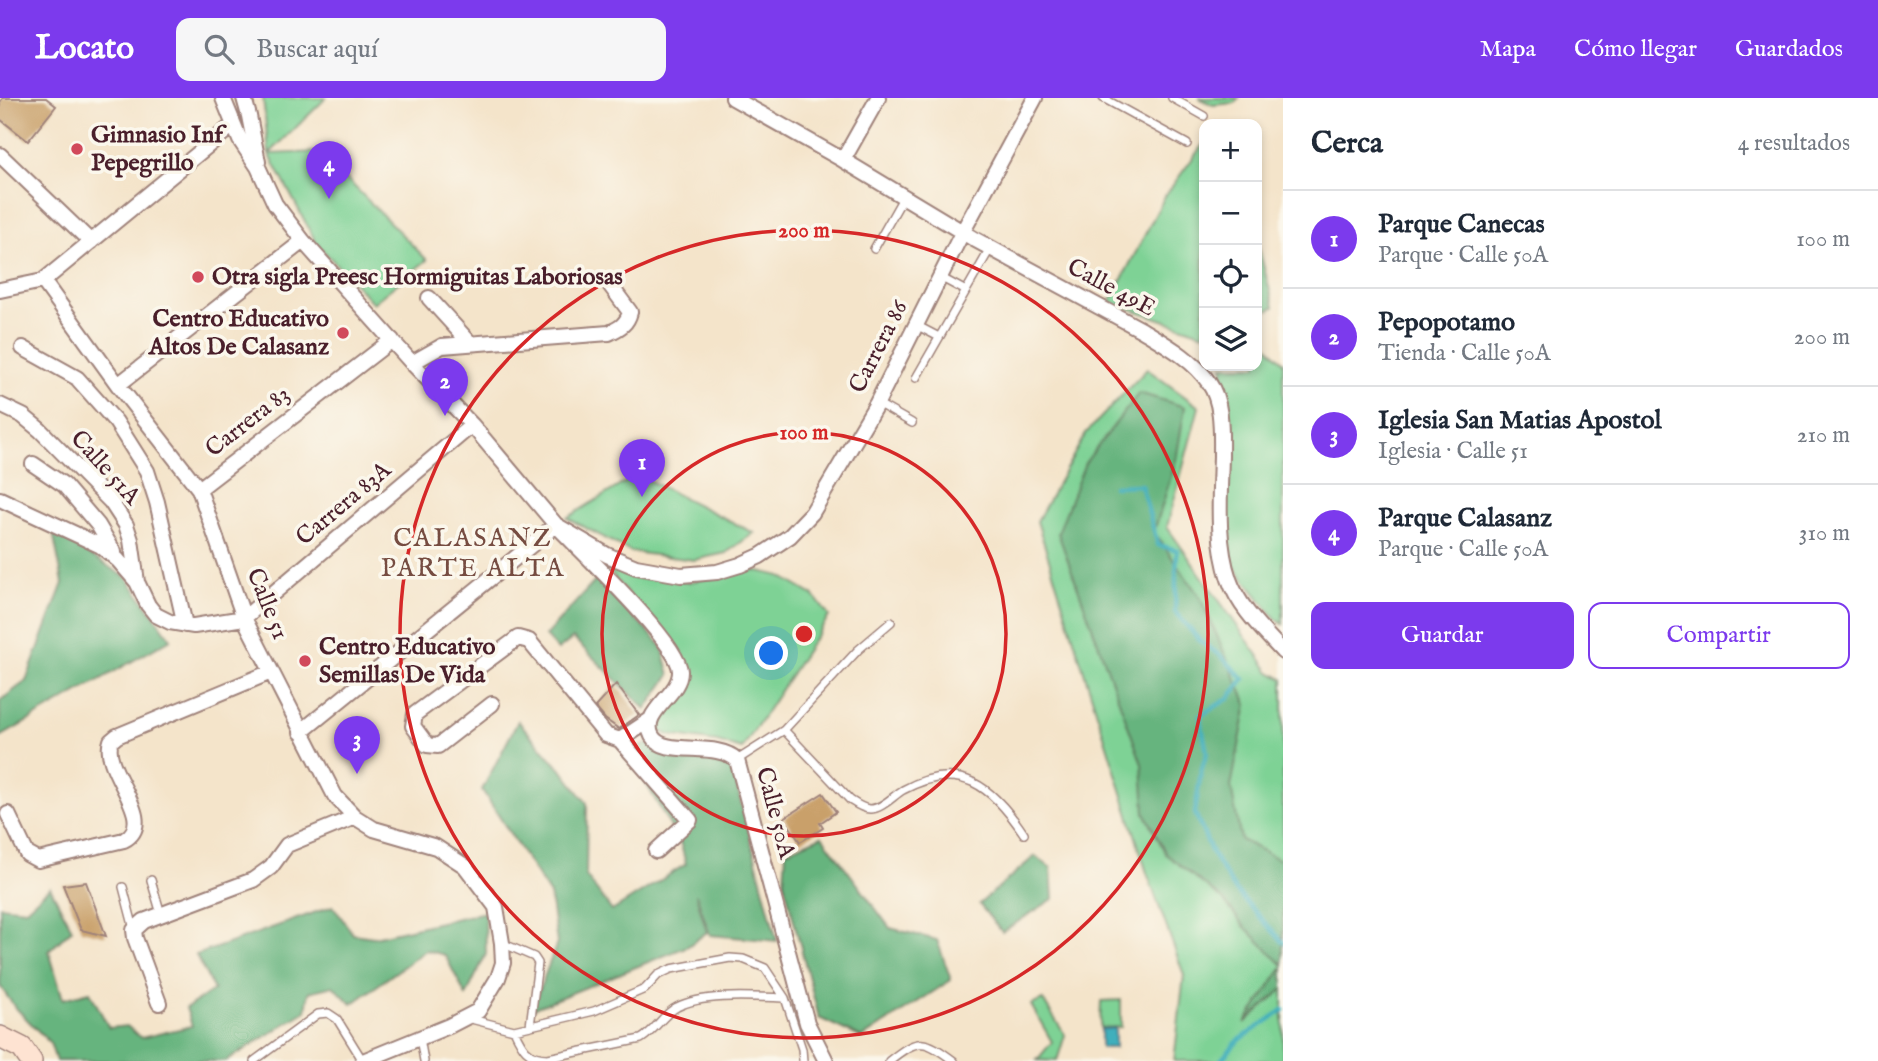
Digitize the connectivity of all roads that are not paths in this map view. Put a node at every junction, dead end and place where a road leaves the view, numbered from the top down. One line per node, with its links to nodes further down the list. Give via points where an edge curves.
1 (223, 98): 9 (street)
2 (244, 98): 13 (street)
3 (733, 98): 12 (street, Calle 49E)
4 (878, 98): 12 (street)
5 (1035, 98): 15 (street, Carrera 86)
6 (1103, 98): 10 (lane)
7 (1172, 98): 8 (lane)
8 (1205, 116)
9 (233, 125): 13 (street); 17 (street)
10 (1187, 144)
11 (0, 155): 17 (street)
12 (843, 160): 14 (street, Calle 49E)
13 (258, 167): 16 (street, via 275,204)
14 (904, 195): 15 (street, Calle 49E); 18 (lane)
15 (964, 232): 19 (street, Calle 49E); 20 (street, Carrera 86)
16 (303, 241): 28 (street); 33 (street)
17 (91, 242): 21 (street)
18 (874, 248)
19 (991, 248): 24 (lane); 47 (street, Calle 49E, via 1155,337 1210,384 1220,427 1224,563 1245,610)
20 (940, 277): 24 (lane); 26 (street, Carrera 86)
21 (43, 281): 23 (street); 33 (street, Calle 51)
22 (610, 285): 29 (street, via 630,312 621,328 609,333)
23 (0, 290)
24 (966, 291): 27 (lane)
25 (429, 298): 29 (street)
26 (916, 325): 27 (lane); 34 (street, Carrera 86)
27 (939, 337): 32 (lane)
28 (393, 340): 31 (street); 39 (street, Carrera 83)
29 (470, 343): 31 (street, via 442,346)
30 (23, 348): 46 (street, via 77,378 116,422 147,471)
31 (412, 363): 37 (street)
32 (916, 378)
33 (118, 385): 39 (street, Calle 51)
34 (877, 403): 36 (lane); 41 (street, Carrera 86, via 812,513 790,536 740,565 681,575 636,567)
35 (0, 405): 43 (street, Calle 51A, via 40,430 111,502 131,540)
36 (912, 423)
37 (472, 425): 41 (street); 44 (street, Carrera 83A)
38 (33, 464): 42 (street, via 64,485 98,525)
39 (199, 489): 44 (street, Calle 51)
40 (2, 503): 42 (street, via 84,536)
41 (556, 525): 50 (street, via 643,613 678,660 679,680); 52 (street)
42 (118, 560): 43 (street)
43 (137, 582): 46 (street, Calle 51A, via 156,615)
44 (244, 618): 46 (street, Calle 51A); 48 (street, Calle 51)
45 (891, 622): 51 (lane, via 858,650)
46 (185, 625)
47 (1283, 652)
48 (271, 672): 52 (street, Calle 51); 55 (street, via 111,740 108,755 135,813 132,836 38,860 27,854)
49 (492, 704): 53 (street, via 438,746 428,745 413,726 415,714 512,640 523,638 606,735)
50 (650, 720): 53 (street); 54 (street, Calle 50A, via 650,733 661,744 714,749)
51 (784, 730): 54 (lane); 57 (lane, via 861,807 877,808 920,781 943,776 975,784 998,798)
52 (301, 732): 56 (street, Calle 51, via 335,796)
53 (620, 740): 58 (street, via 690,820)
54 (737, 760): 76 (street, Calle 50A, via 807,1023)
55 (8, 814)
56 (355, 817): 61 (street, via 287,845 271,867 253,880); 63 (street, Calle 51, via 374,829 436,847 466,866 496,907)
57 (1024, 834)
58 (656, 851)
59 (151, 880): 61 (lane)
60 (123, 887): 62 (lane)
61 (161, 915): 62 (street)
62 (135, 930): 65 (street)
63 (502, 943): 66 (street, Calle 51, via 498,978 478,1012); 67 (lane, via 538,963)
64 (785, 998): 67 (lane, via 765,968 730,958 671,969 639,992 594,1010); 68 (lane, via 736,996 687,1003 676,1007 641,1039 548,1058 528,1053); 75 (lane)
65 (159, 1003)
66 (466, 1018): 68 (lane); 70 (street, Calle 51)
67 (530, 1026): 68 (lane)
68 (514, 1030)
69 (0, 1037): 71 (street, via 22,1048)
70 (420, 1038): 73 (street, Calle 51); 74 (lane)
71 (31, 1061)
72 (254, 1061): 73 (lane, via 318,1014 328,1013 337,1019)
73 (363, 1061)
74 (424, 1061)
75 (803, 1061)
76 (826, 1061)
77 (889, 1061): 78 (lane, via 921,1042)
78 (954, 1061)

